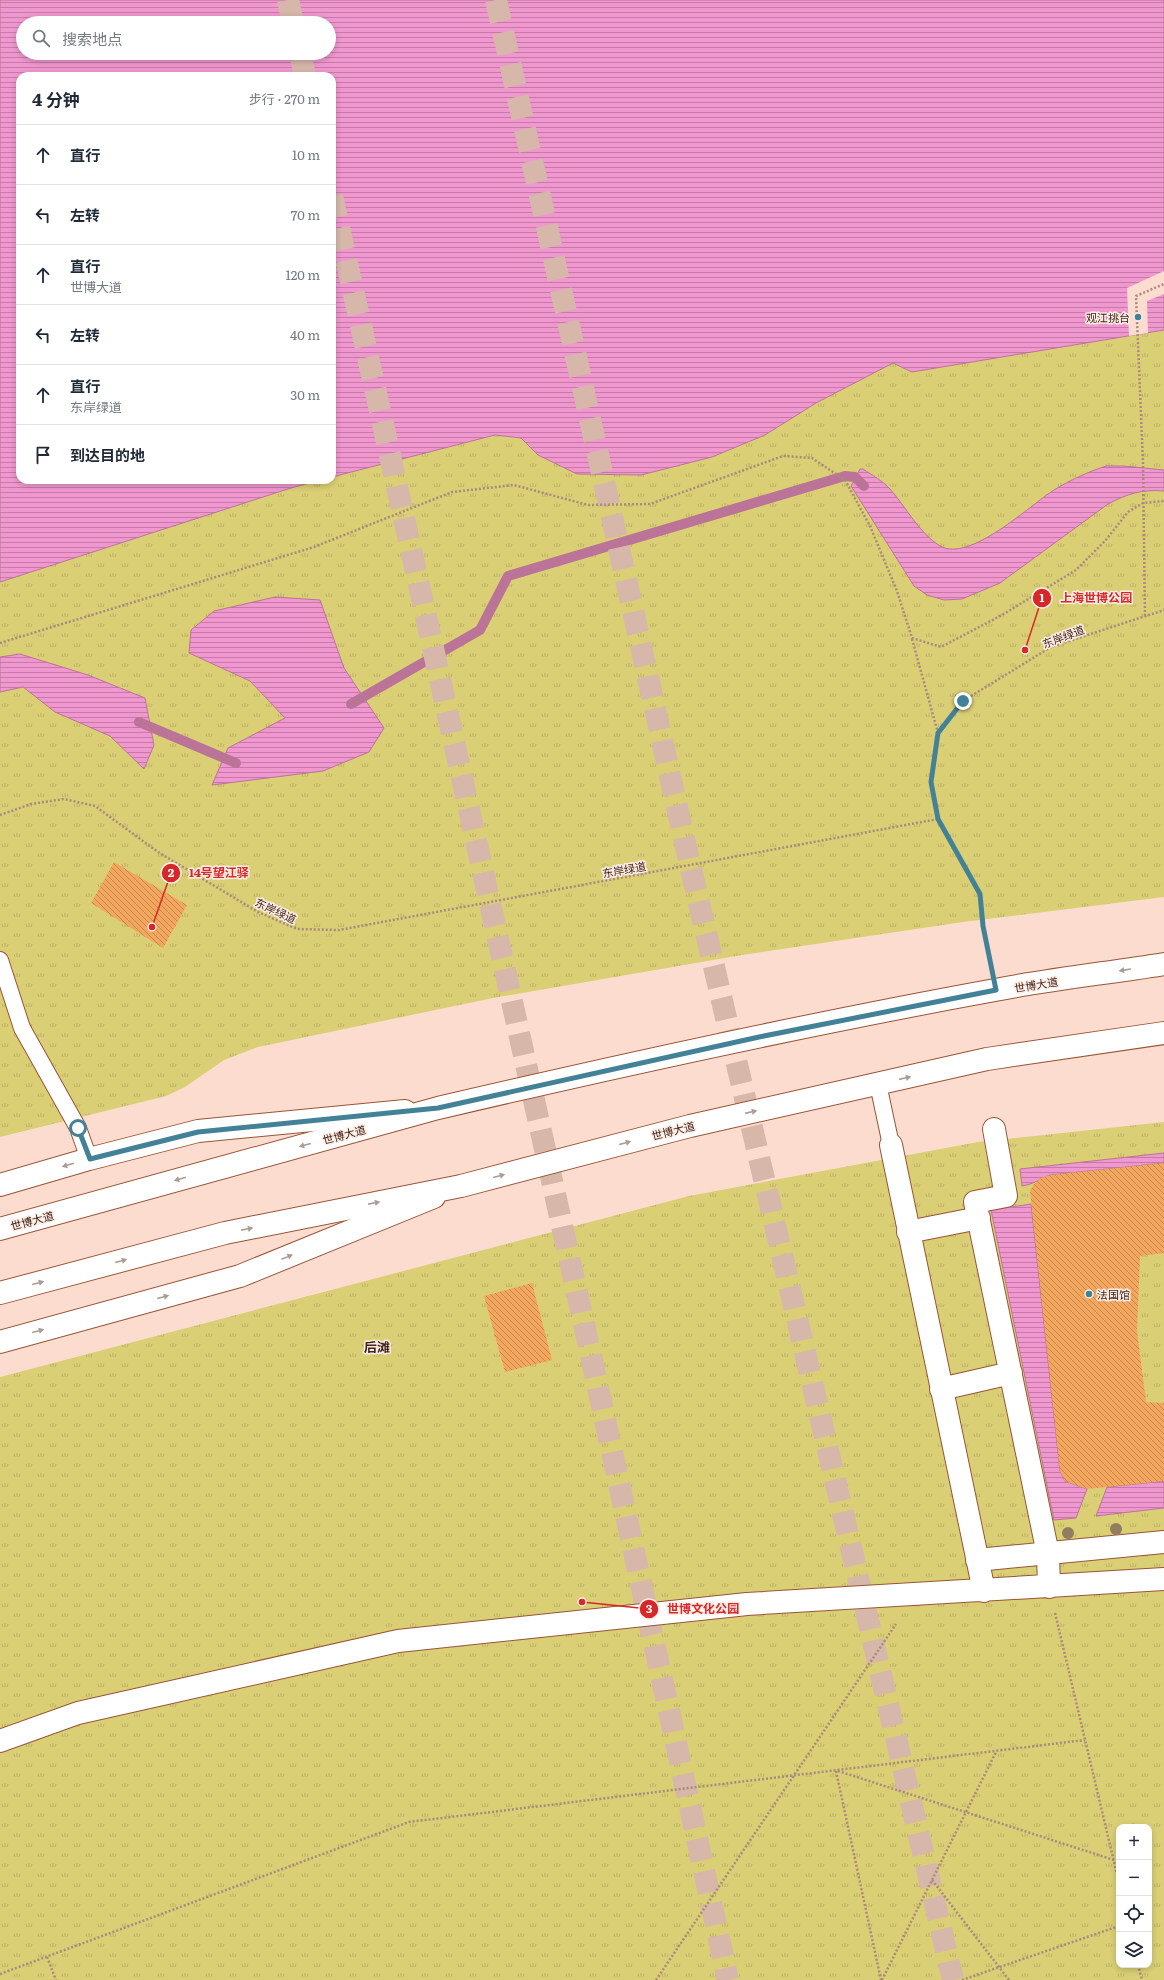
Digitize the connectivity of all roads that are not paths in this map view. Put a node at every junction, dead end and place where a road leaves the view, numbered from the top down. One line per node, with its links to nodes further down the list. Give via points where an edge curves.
1 (0, 960): 8 (lane, via 22,1028 78,1128)
2 (1164, 964): 5 (street, 世博大道, one-way to 5, via 996,990 759,1037)
3 (1164, 1033): 4 (street, 世博大道, one-way to 3, via 987,1059)
4 (878, 1084): 7 (lane); 10 (street, 世博大道, one-way to 4, via 690,1126)
5 (438, 1108): 8 (street, via 198,1132); 12 (street, 世博大道, one-way to 12)
6 (994, 1129): 11 (street, via 1006,1196 975,1202)
7 (891, 1145): 13 (street)
8 (90, 1159): 9 (street, one-way to 9)
9 (0, 1185)
10 (461, 1186): 14 (street, 世博大道, one-way to 10, via 225,1233); 15 (street, one-way to 10, via 240,1276)
11 (980, 1218): 13 (street); 16 (street)
12 (0, 1229)
13 (908, 1232): 17 (street)
14 (0, 1294)
15 (0, 1342)
16 (1011, 1373): 17 (street); 19 (street)
17 (941, 1389): 20 (street)
18 (1164, 1542): 19 (street)
19 (1048, 1554): 20 (street); 22 (street)
20 (976, 1560): 23 (street)
21 (1164, 1579): 22 (street)
22 (1049, 1587): 23 (street)
23 (984, 1591): 24 (street, via 747,1604 398,1641 78,1713)
24 (0, 1741)

